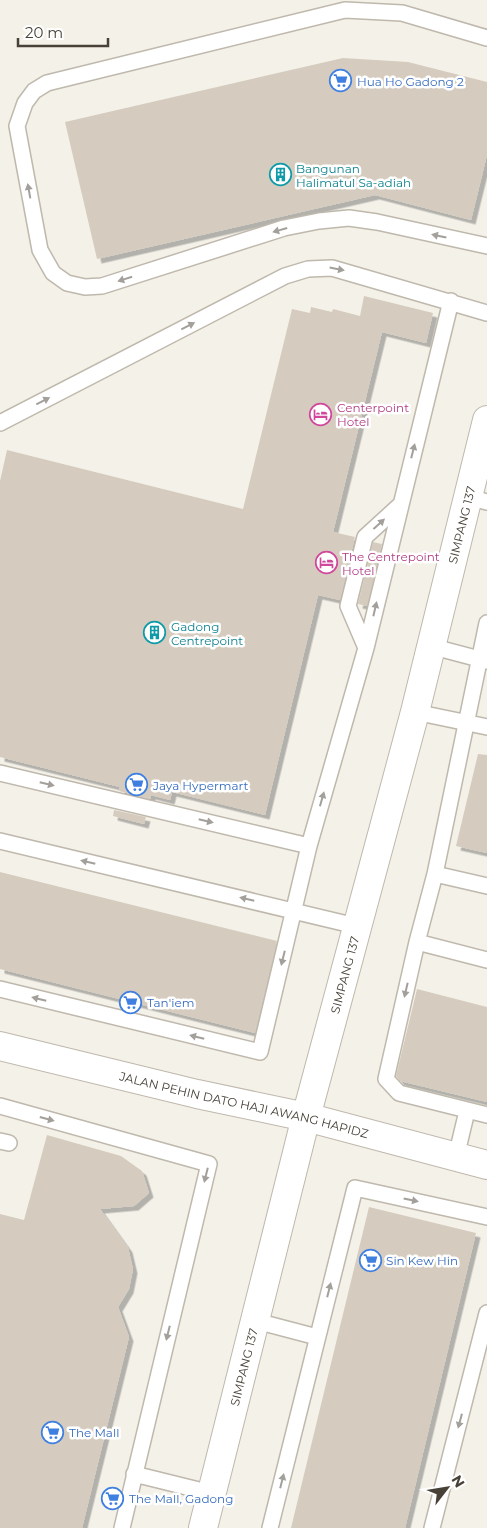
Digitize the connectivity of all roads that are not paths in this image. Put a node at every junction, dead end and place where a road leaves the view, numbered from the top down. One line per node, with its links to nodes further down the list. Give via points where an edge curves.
1 (487, 38): 2 (lane, one-way to 1, via 348,218 284,228 102,286 67,283 53,273 40,250 17,126 25,103 34,91 47,83 345,10 402,13)
2 (487, 246)
3 (451, 301): 4 (lane); 5 (lane, one-way to 3, via 285,276 308,269 332,268); 8 (lane, one-way to 3)
4 (487, 313)
5 (0, 423)
6 (486, 426): 7 (street, SIMPANG 137)
7 (477, 499): 10 (street, SIMPANG 137)
8 (400, 505): 11 (lane, one-way to 8); 11 (lane, one-way to 8, via 348,606 365,537)
9 (487, 622): 12 (lane)
10 (430, 646): 12 (lane); 13 (street, SIMPANG 137)
11 (366, 648): 18 (lane, one-way to 11)
12 (483, 659): 14 (lane)
13 (415, 712): 14 (lane); 22 (street, SIMPANG 137)
14 (465, 722): 15 (lane); 19 (lane)
15 (487, 727)
16 (0, 773): 18 (lane, one-way to 18)
17 (0, 841): 21 (lane, one-way to 17)
18 (309, 846): 21 (lane)
19 (435, 874): 20 (lane); 23 (lane)
20 (487, 886)
21 (294, 910): 22 (lane); 25 (lane, one-way to 25, via 260,1052)
22 (356, 926): 30 (street, SIMPANG 137)
23 (417, 942): 24 (lane); 28 (lane, one-way to 28, via 386,1079 399,1093)
24 (487, 960)
25 (0, 989)
26 (0, 1046): 30 (street, JALAN PEHIN DATO HAJI AWANG HAPIDZ)
27 (0, 1106): 38 (lane, one-way to 38, via 209,1164)
28 (467, 1110): 29 (lane); 31 (lane)
29 (487, 1115)
30 (306, 1117): 31 (street, JALAN PEHIN DATO HAJI AWANG HAPIDZ); 35 (street, SIMPANG 137)
31 (456, 1157): 32 (street, JALAN PEHIN DATO HAJI AWANG HAPIDZ)
32 (487, 1164)
33 (487, 1217): 36 (lane, one-way to 33, via 356,1188)
34 (487, 1313): 37 (lane)
35 (256, 1321): 36 (lane); 39 (street, SIMPANG 137)
36 (317, 1337): 42 (lane, one-way to 36)
37 (480, 1376): 43 (lane, one-way to 43)
38 (134, 1474): 39 (lane); 40 (lane)
39 (211, 1493): 41 (street, SIMPANG 137)
40 (122, 1528)
41 (203, 1528)
42 (270, 1528)
43 (432, 1528)

